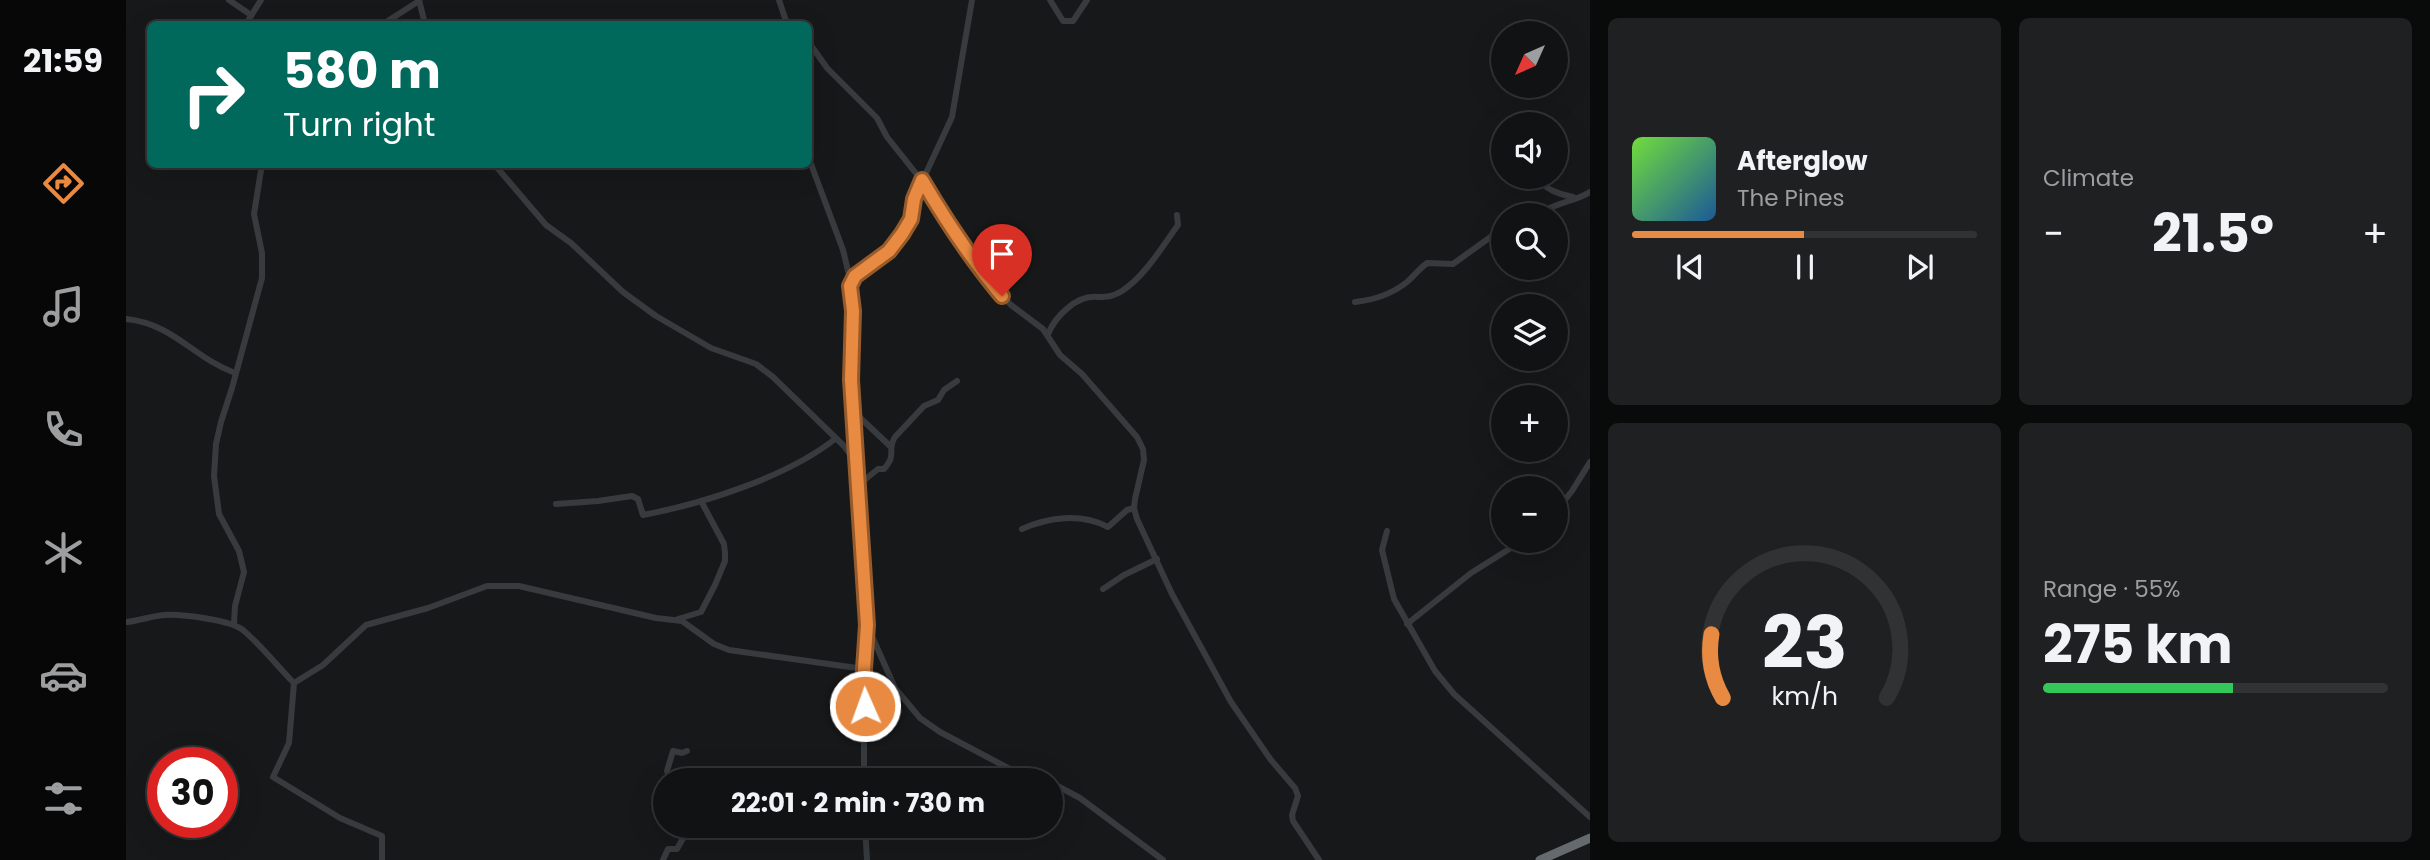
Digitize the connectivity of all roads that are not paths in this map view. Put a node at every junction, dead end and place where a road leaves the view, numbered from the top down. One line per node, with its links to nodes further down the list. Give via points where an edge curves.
1 (229, 0): 8 (street)
2 (261, 0): 8 (street)
3 (779, 0): 12 (street)
4 (972, 0): 17 (street, via 952,117)
5 (1051, 0): 6 (street, via 1063,21 1073,21)
6 (1087, 0)
7 (419, 1): 10 (street); 11 (street)
8 (251, 15): 9 (street)
9 (248, 21)
10 (388, 21)
11 (424, 21)
12 (786, 21)
13 (812, 47): 17 (street, via 877,118)
14 (812, 167): 24 (street, via 843,250)
15 (261, 168): 28 (street, via 254,214 262,253 261,278)
16 (497, 168): 32 (street, via 546,225 623,292 711,348 756,364)
17 (922, 180): 24 (street, via 902,234 889,251 855,276); 27 (street, via 988,281)
18 (1550, 189): 20 (street)
19 (1590, 192): 20 (street)
20 (1578, 199): 21 (street)
21 (1558, 203)
22 (1177, 215): 27 (street, via 1178,225 1134,281 1110,298 1084,299 1057,318)
23 (1491, 237): 25 (street, via 1453,264 1427,263 1392,291)
24 (850, 286): 30 (street)
25 (1355, 302)
26 (126, 319): 28 (street, via 157,325 192,351)
27 (1048, 334): 40 (street, via 1060,355 1141,443 1144,466)
28 (235, 373): 49 (street, via 216,444 214,475 216,506 239,551 244,572)
29 (957, 381): 33 (street, via 937,400 924,405)
30 (853, 411): 31 (street); 33 (street)
31 (854, 431): 32 (street); 35 (street)
32 (837, 440): 35 (street); 38 (street, via 775,473)
33 (891, 447): 36 (street, via 891,461)
34 (1590, 462): 37 (street)
35 (856, 463): 36 (street)
36 (857, 486): 51 (street)
37 (1568, 496)
38 (701, 501): 39 (street, via 643,515 635,496); 46 (street, via 726,553 712,592)
39 (556, 505)
40 (1134, 508): 41 (street, via 1108,527 1086,518 1070,518); 44 (street)
41 (1022, 529)
42 (1387, 531): 50 (street, via 1382,547 1384,565)
43 (1503, 553): 50 (street)
44 (1157, 559): 45 (street); 68 (street, via 1231,702 1295,788 1293,821)
45 (1103, 589)
46 (698, 613): 47 (street); 52 (street, via 692,621)
47 (673, 620): 52 (street); 54 (street, via 496,584 366,625 323,665)
48 (126, 622): 49 (street, via 171,615)
49 (234, 624): 54 (street)
50 (1407, 624): 60 (street, via 1454,694)
51 (867, 625): 53 (street); 58 (street, via 895,688 920,718)
52 (695, 629): 53 (street, via 729,650)
53 (864, 669): 57 (street)
54 (294, 683): 64 (street, via 289,743 273,777 340,818 382,836)
55 (687, 751): 56 (street, via 673,751)
56 (668, 768)
57 (864, 768)
58 (1008, 768)
59 (1063, 789): 67 (street)
60 (1590, 817)
61 (684, 838): 65 (street, via 677,849 668,849)
62 (866, 838): 66 (street)
63 (1590, 838): 69 (highway)
64 (382, 860)
65 (663, 860)
66 (867, 860)
67 (1163, 860)
68 (1319, 860)
69 (1540, 860)

